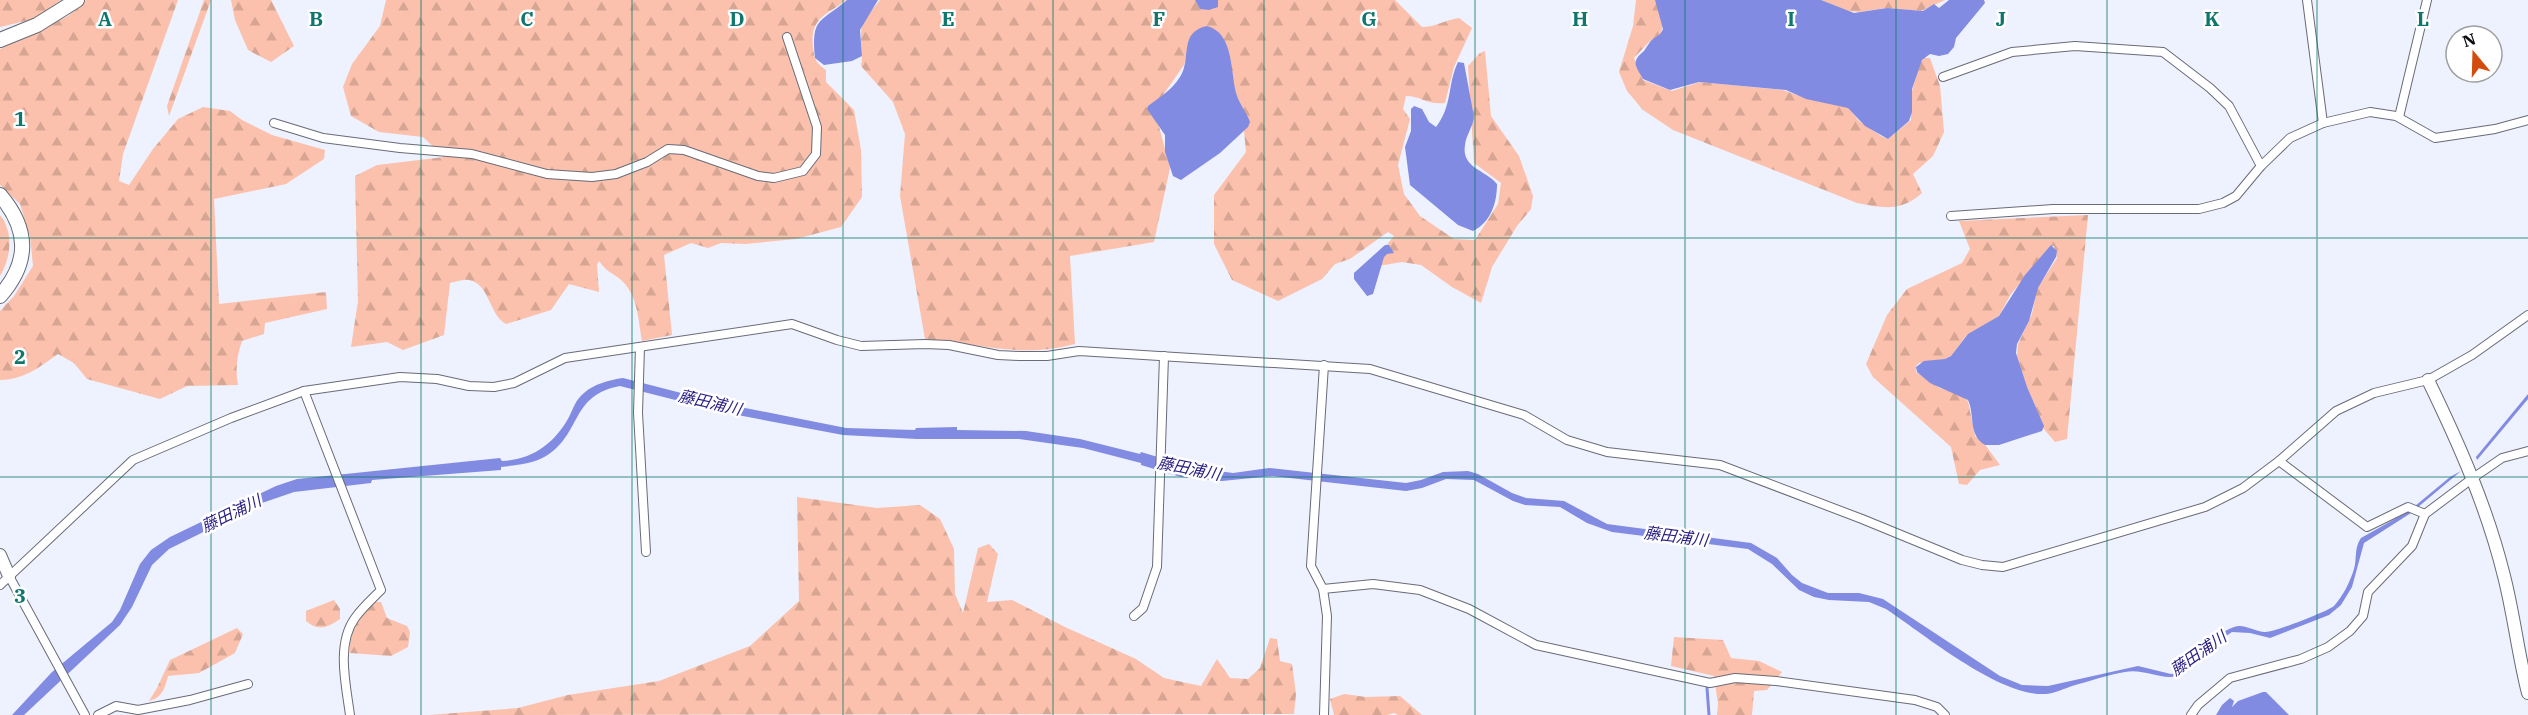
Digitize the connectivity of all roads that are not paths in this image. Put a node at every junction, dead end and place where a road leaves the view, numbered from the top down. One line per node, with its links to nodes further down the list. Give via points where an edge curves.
1 (77, 0): 5 (main road, via 37,25)
2 (2427, 0): 7 (street)
3 (2308, 2): 10 (street)
4 (787, 37): 9 (street, via 817,127 816,154 803,171 774,178 684,150 668,149 616,174 548,174 472,154 323,138)
5 (0, 40)
6 (1943, 77): 11 (street, via 2012,52 2075,46 2163,52 2229,106)
7 (2399, 117): 8 (street, via 2435,138); 10 (street, via 2370,112)
8 (2528, 120)
9 (274, 123)
10 (2323, 123): 11 (street, via 2290,138)
11 (2261, 166): 13 (street, via 2236,195 2199,209 2053,209)
12 (0, 195): 14 (main road, via 20,226 22,245 21,266)
13 (1951, 216)
14 (0, 296)
15 (2528, 315): 19 (street, via 2472,355)
16 (640, 347): 17 (street, via 792,324 861,346 950,345 1019,356 1079,351); 20 (street, via 565,358 514,383 494,387 400,377); 25 (street, via 638,413)
17 (1164, 356): 18 (street); 29 (street, via 1157,567 1143,608)
18 (1324, 365): 22 (street, via 1370,369 1462,395 1524,415 1567,440 1607,452 1720,465 1982,565 2003,567 2205,507 2243,488); 28 (street, via 1311,566)
19 (2428, 380): 22 (street, via 2374,393 2336,411); 23 (street)
20 (304, 391): 27 (street, via 133,460); 34 (street, via 381,590 354,618 345,636)
21 (2528, 451): 23 (street, via 2502,458)
22 (2279, 461): 24 (street, via 2367,527 2408,507)
23 (2473, 478): 24 (street); 31 (street, via 2505,577)
24 (2422, 513): 37 (street, via 2412,546 2368,592 2363,616 2350,631 2301,659 2230,678)
25 (646, 552)
26 (0, 555): 27 (street)
27 (4, 581): 32 (street)
28 (1323, 589): 35 (street, via 1327,616); 36 (street, via 1373,584 1420,590 1469,609 1536,645 1710,683 1735,678 1776,681 1915,700 1937,707)
29 (1134, 616)
30 (248, 684): 33 (street, via 138,710 116,706)
31 (2528, 693)
32 (85, 715)
33 (98, 715)
34 (350, 715)
35 (1324, 715)
36 (1945, 715)
37 (2191, 715)

